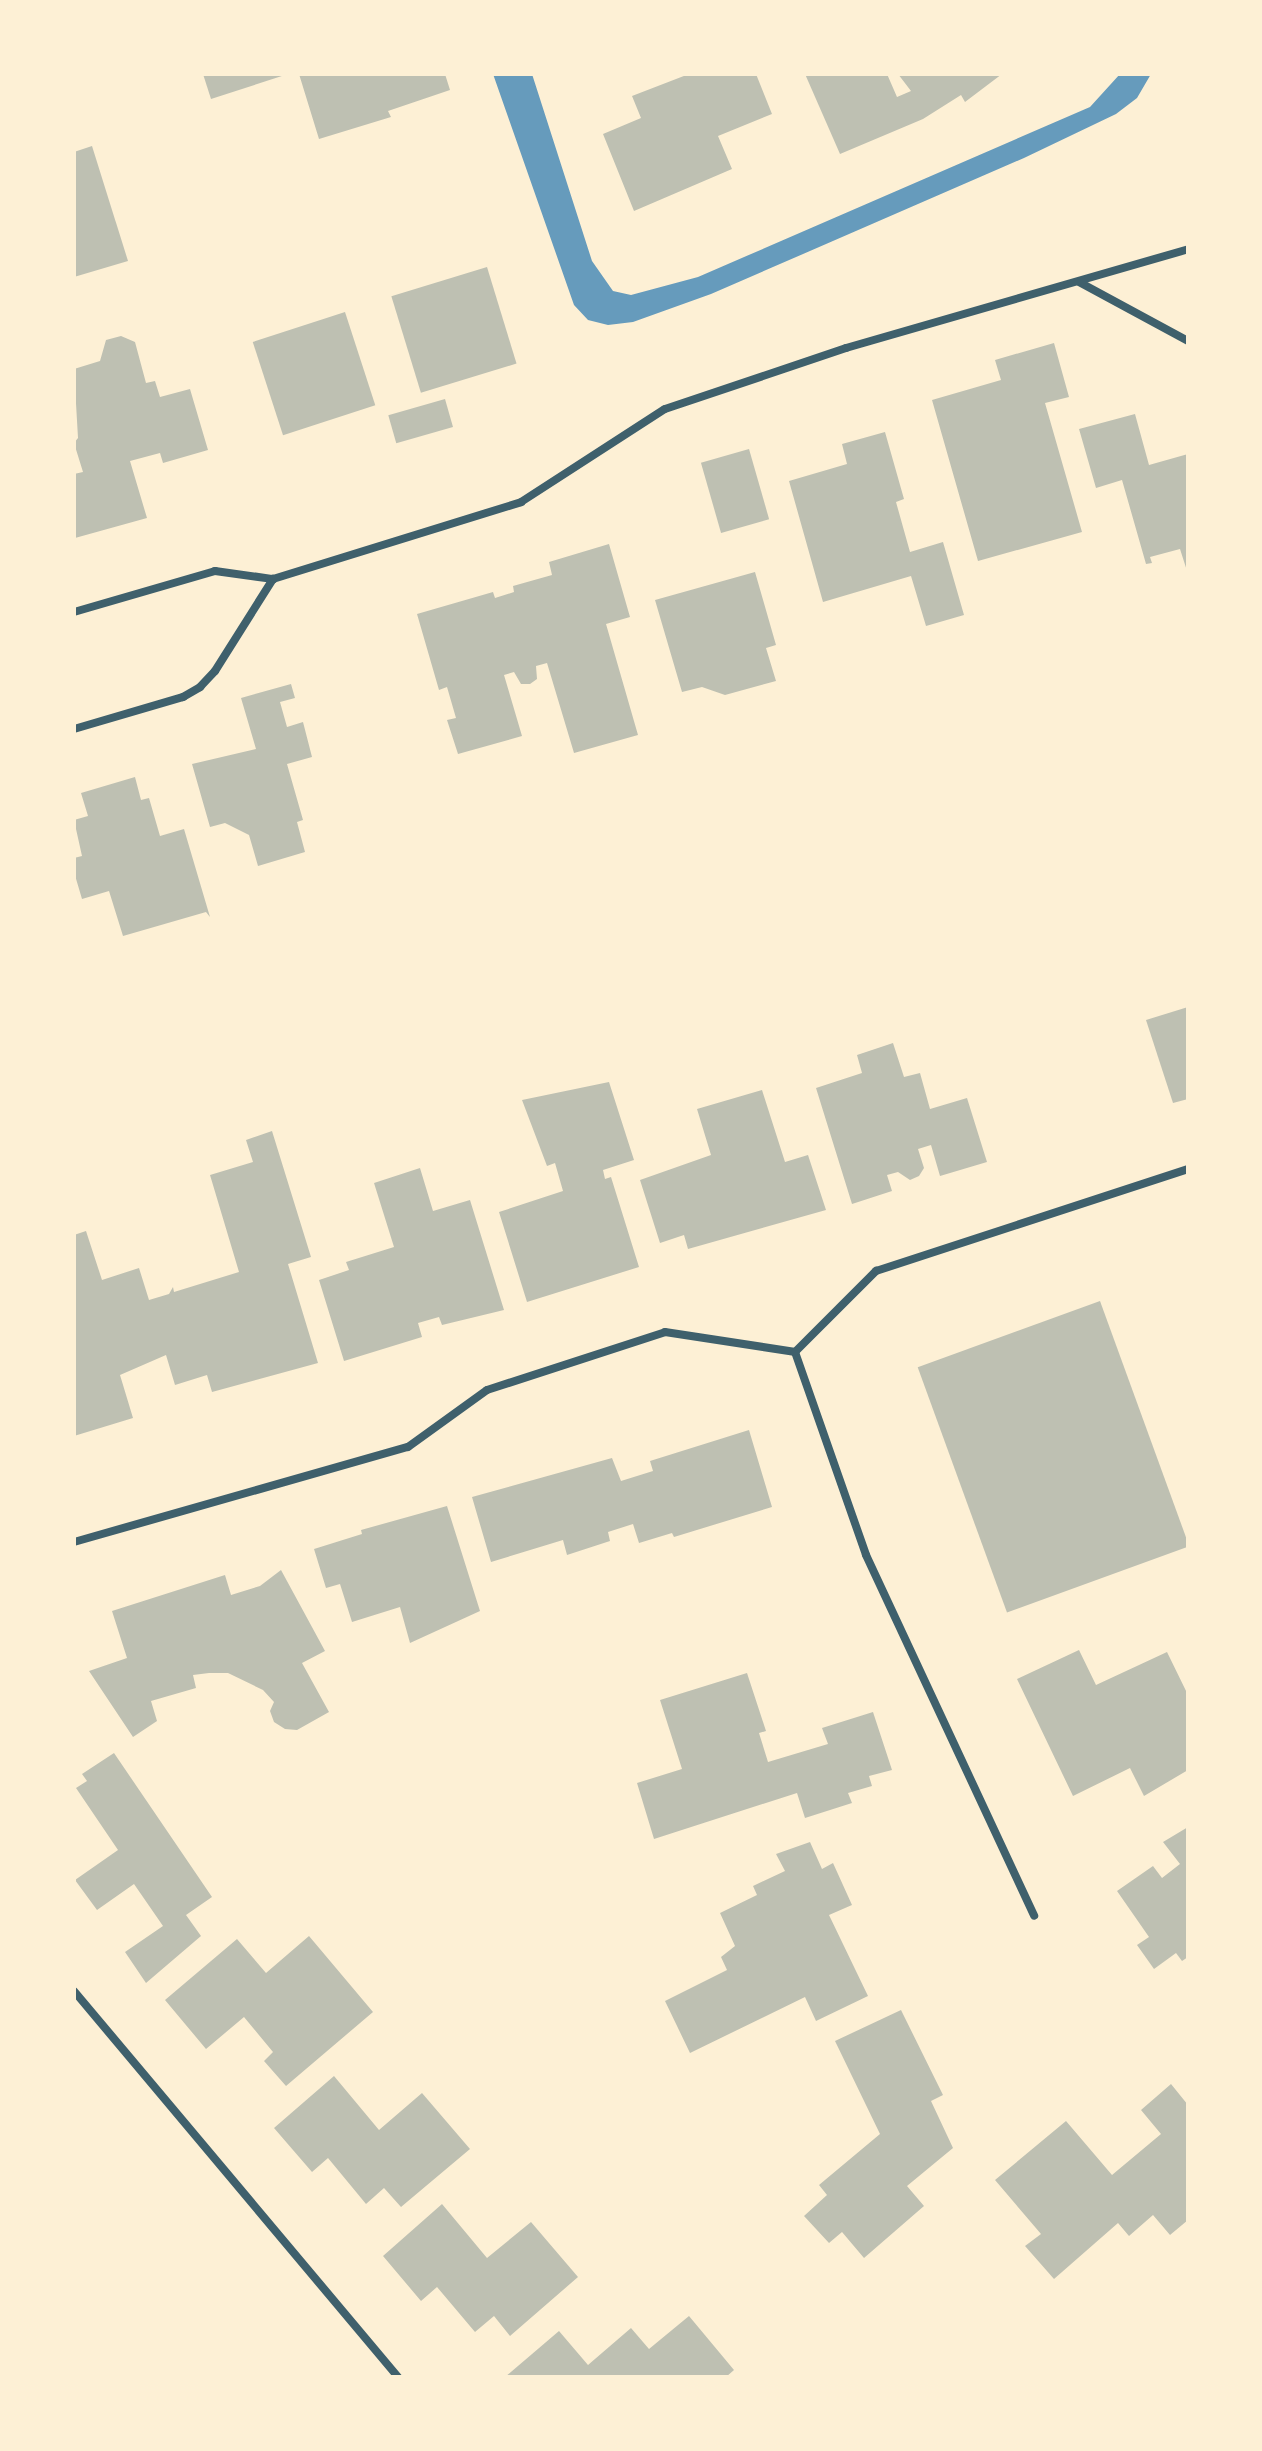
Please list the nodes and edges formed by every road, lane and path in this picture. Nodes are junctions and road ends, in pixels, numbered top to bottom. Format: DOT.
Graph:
graph roads {
  1 [pos="1188,249"];
  2 [pos="1079,282"];
  3 [pos="1188,341"];
  4 [pos="273,579"];
  5 [pos="74,612"];
  6 [pos="74,729"];
  7 [pos="1188,1169"];
  8 [pos="795,1352"];
  9 [pos="74,1542"];
  10 [pos="1034,1916"];
  11 [pos="74,1991"];
  12 [pos="398,2377"];
  1 -- 2 [label="street"];
  2 -- 3 [label="street"];
  2 -- 4 [label="street"];
  4 -- 5 [label="street"];
  4 -- 6 [label="street"];
  7 -- 8 [label="street"];
  8 -- 9 [label="street"];
  8 -- 10 [label="street"];
  11 -- 12 [label="street"];
}
